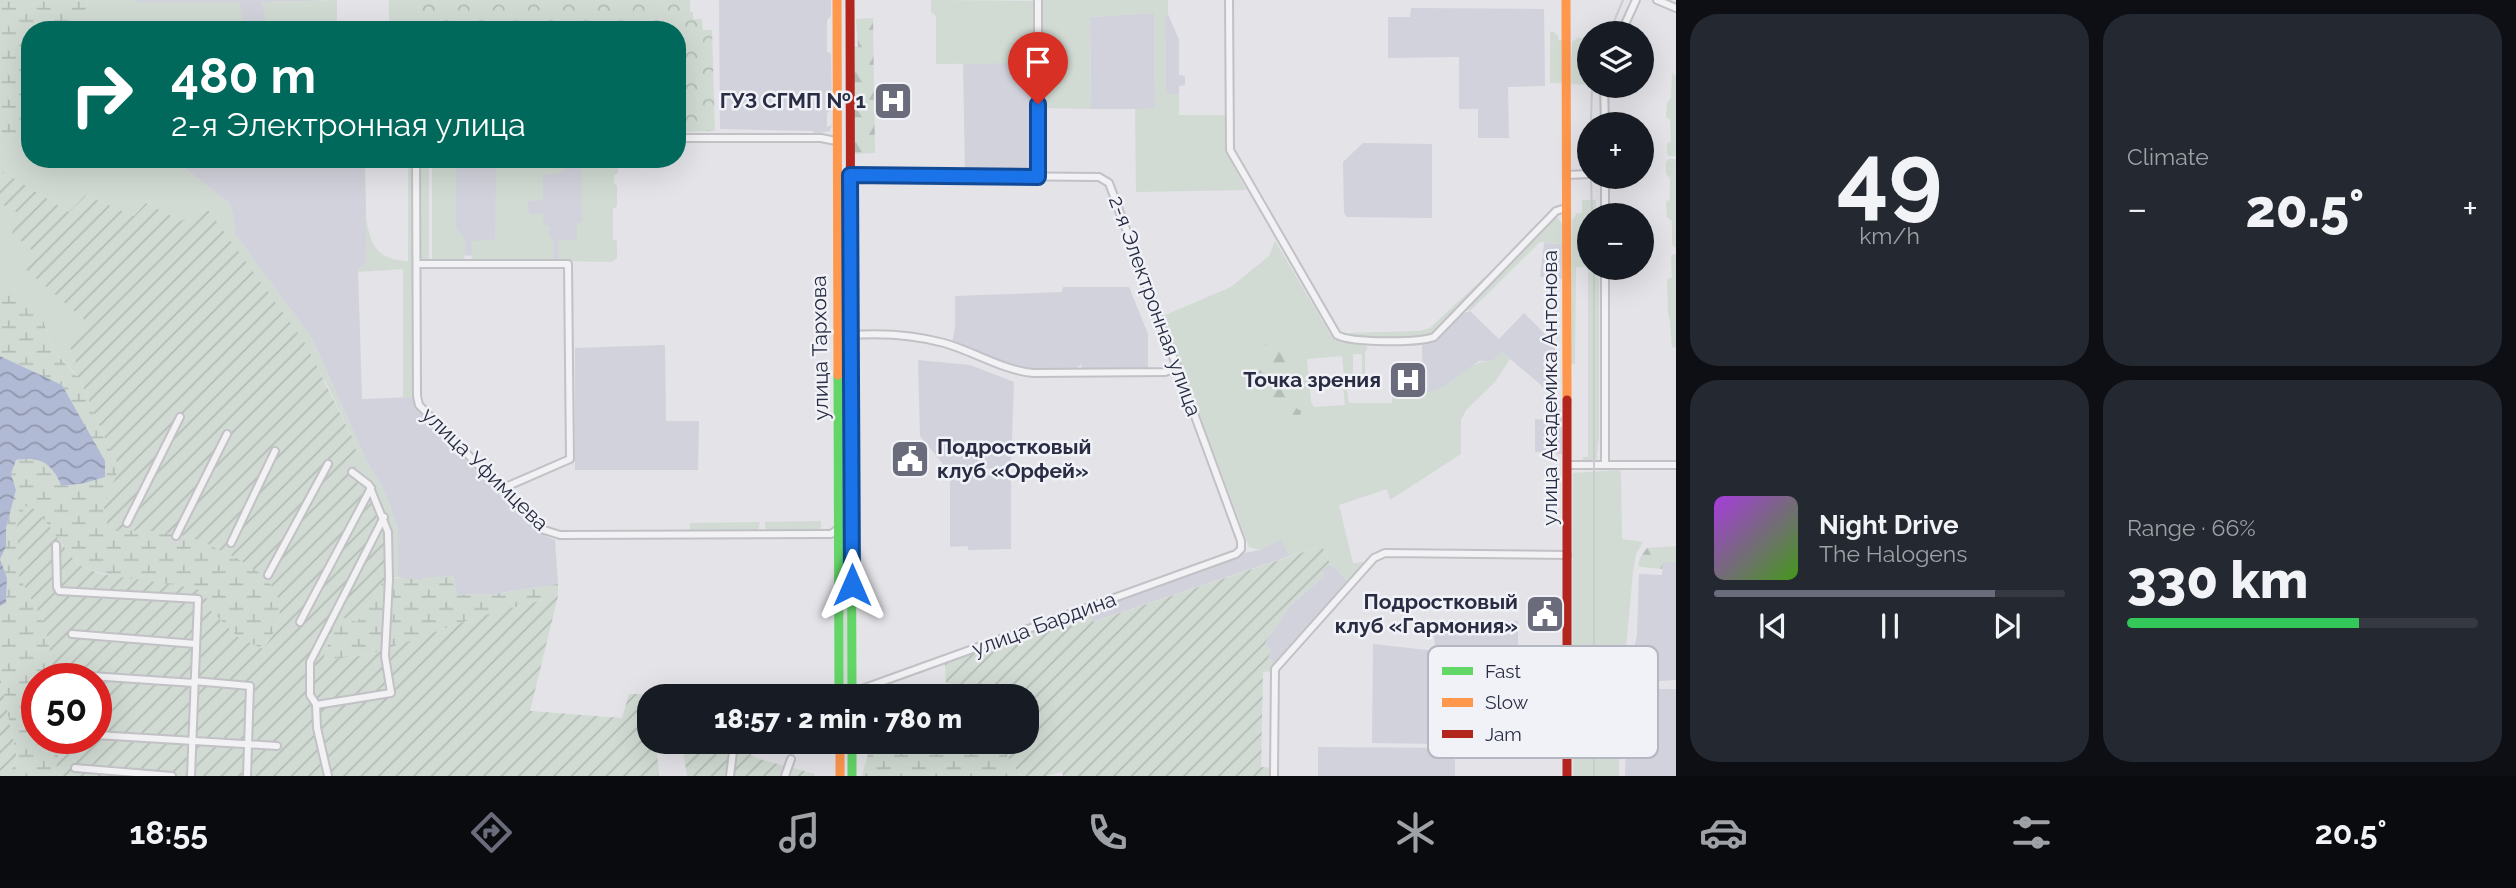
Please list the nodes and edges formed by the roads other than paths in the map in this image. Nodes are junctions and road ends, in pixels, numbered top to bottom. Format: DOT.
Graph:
graph roads {
  1 [pos="837,0"];
  2 [pos="850,0"];
  3 [pos="1038,0"];
  4 [pos="1229,0"];
  5 [pos="1566,0"];
  6 [pos="1636,0"];
  7 [pos="1657,0"];
  8 [pos="1676,8"];
  9 [pos="1626,21"];
  10 [pos="686,138"];
  11 [pos="836,141"];
  12 [pos="850,141"];
  13 [pos="416,168"];
  14 [pos="836,175"];
  15 [pos="850,175"];
  16 [pos="1567,175"];
  17 [pos="1577,175"];
  18 [pos="1038,177"];
  19 [pos="1566,208"];
  20 [pos="417,264"];
  21 [pos="1605,280"];
  22 [pos="851,335"];
  23 [pos="1178,367"];
  24 [pos="180,416"];
  25 [pos="227,434"];
  26 [pos="275,451"];
  27 [pos="328,464"];
  28 [pos="1568,465"];
  29 [pos="1605,465"];
  30 [pos="1676,465"];
  31 [pos="352,472"];
  32 [pos="370,488"];
  33 [pos="501,489"];
  34 [pos="383,517"];
  35 [pos="127,523"];
  36 [pos="838,529"];
  37 [pos="852,529"];
  38 [pos="176,536"];
  39 [pos="231,543"];
  40 [pos="55,545"];
  41 [pos="1236,554"];
  42 [pos="1567,555"];
  43 [pos="268,575"];
  44 [pos="300,622"];
  45 [pos="72,634"];
  46 [pos="196,644"];
  47 [pos="1567,646"];
  48 [pos="112,677"];
  49 [pos="194,682"];
  50 [pos="845,684"];
  51 [pos="846,684"];
  52 [pos="876,684"];
  53 [pos="316,705"];
  54 [pos="112,736"];
  55 [pos="192,740"];
  56 [pos="248,744"];
  57 [pos="277,746"];
  58 [pos="733,754"];
  59 [pos="840,754"];
  60 [pos="852,754"];
  61 [pos="1567,758"];
  62 [pos="791,759"];
  63 [pos="75,768"];
  64 [pos="172,776"];
  65 [pos="191,776"];
  66 [pos="247,776"];
  67 [pos="328,776"];
  68 [pos="730,776"];
  69 [pos="785,776"];
  70 [pos="840,776"];
  71 [pos="852,776"];
  72 [pos="1275,776"];
  73 [pos="1567,776"];
  1 -- 11 [label="main road, улица Тархова"];
  2 -- 12 [label="main road, улица Тархова"];
  3 -- 18 [label="street"];
  4 -- 19 [label="street"];
  5 -- 16 [label="main road, улица Академика Антонова"];
  6 -- 9 [label="street"];
  7 -- 8 [label="street"];
  10 -- 11 [label="street"];
  11 -- 12 [label="main road"];
  11 -- 14 [label="main road, улица Тархова"];
  12 -- 15 [label="main road, улица Тархова"];
  13 -- 20 [label="street, улица Уфимцева"];
  14 -- 15 [label="main road"];
  14 -- 36 [label="main road, улица Тархова"];
  15 -- 18 [label="street, 2-я Электронная улица"];
  15 -- 22 [label="main road, улица Тархова"];
  16 -- 17 [label="street"];
  16 -- 19 [label="main road, улица Академика Антонова"];
  18 -- 23 [label="street, 2-я Электронная улица"];
  19 -- 28 [label="main road, улица Академика Антонова"];
  20 -- 33 [label="street, улица Уфимцева"];
  20 -- 33 [label="street"];
  21 -- 29 [label="street"];
  22 -- 23 [label="street"];
  22 -- 37 [label="main road, улица Тархова"];
  23 -- 41 [label="street, 2-я Электронная улица"];
  24 -- 35 [label="street"];
  25 -- 38 [label="street"];
  26 -- 39 [label="street"];
  27 -- 43 [label="street"];
  28 -- 29 [label="street"];
  28 -- 42 [label="main road, улица Академика Антонова"];
  29 -- 30 [label="street"];
  31 -- 32 [label="street"];
  32 -- 34 [label="street"];
  32 -- 44 [label="street"];
  33 -- 36 [label="street, улица Уфимцева"];
  34 -- 53 [label="street"];
  34 -- 53 [label="street"];
  36 -- 37 [label="main road"];
  36 -- 50 [label="main road, улица Тархова"];
  37 -- 51 [label="main road, улица Тархова"];
  40 -- 46 [label="street"];
  41 -- 52 [label="street, улица Бардина"];
  42 -- 47 [label="main road, улица Академика Антонова"];
  42 -- 72 [label="street"];
  45 -- 46 [label="street"];
  46 -- 49 [label="street"];
  48 -- 49 [label="street"];
  49 -- 55 [label="street"];
  49 -- 56 [label="street"];
  53 -- 67 [label="street"];
  54 -- 55 [label="street"];
  55 -- 56 [label="street"];
  55 -- 65 [label="street"];
  56 -- 57 [label="street"];
  56 -- 66 [label="street"];
  58 -- 68 [label="street"];
  59 -- 70 [label="main road"];
  60 -- 71 [label="main road"];
  61 -- 73 [label="main road, улица Академика Антонова"];
  62 -- 69 [label="street"];
  63 -- 64 [label="street"];
}
